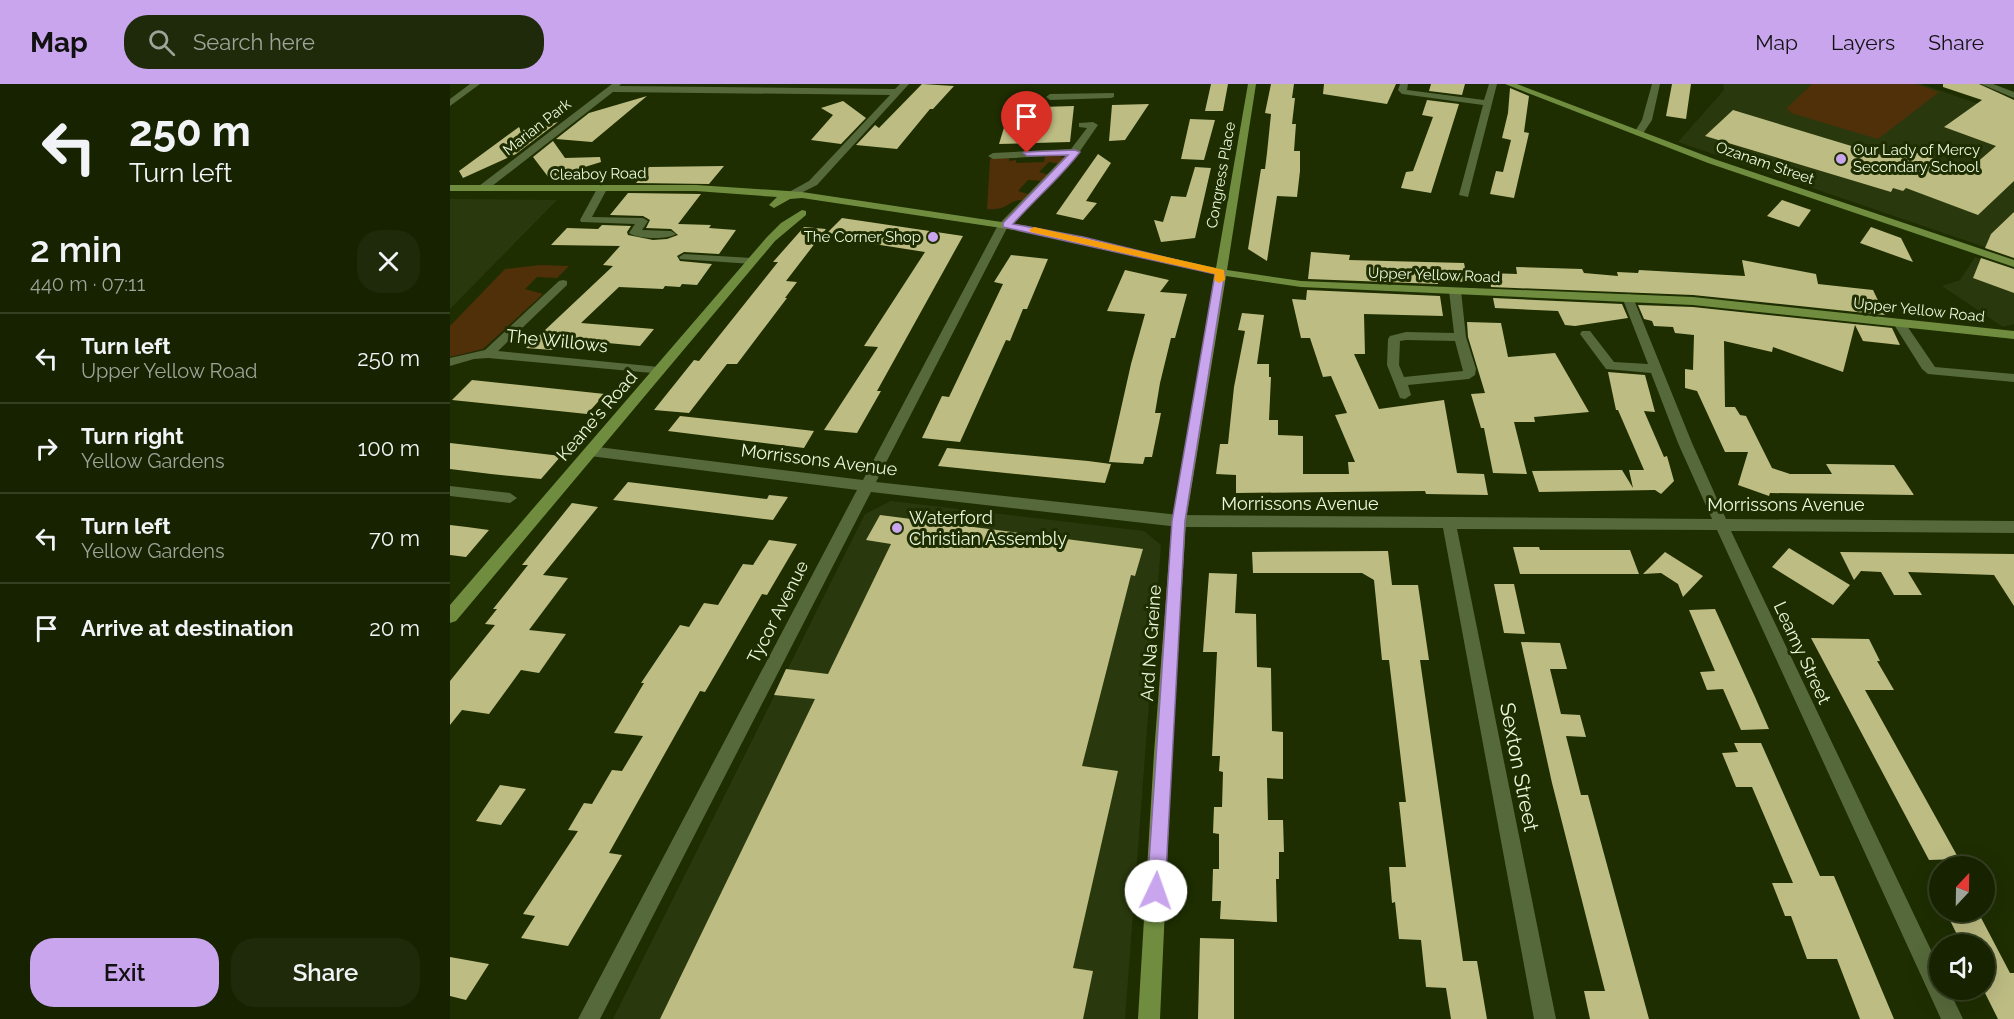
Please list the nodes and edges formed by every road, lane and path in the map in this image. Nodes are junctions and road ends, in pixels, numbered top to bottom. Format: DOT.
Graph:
graph roads {
  1 [pos="476,84"];
  2 [pos="905,84"];
  3 [pos="1053,84"];
  4 [pos="1252,84"];
  5 [pos="1404,84"];
  6 [pos="1493,84"];
  7 [pos="1509,84"];
  8 [pos="1656,84"];
  9 [pos="1985,84"];
  10 [pos="1115,85"];
  11 [pos="614,86"];
  12 [pos="897,92"];
  13 [pos="2014,95"];
  14 [pos="450,103"];
  15 [pos="1488,103"];
  16 [pos="1082,125"];
  17 [pos="1639,133"];
  18 [pos="1075,152"];
  19 [pos="993,156"];
  20 [pos="813,183"];
  21 [pos="450,188"];
  22 [pos="483,189"];
  23 [pos="602,189"];
  24 [pos="746,191"];
  25 [pos="792,195"];
  26 [pos="1464,195"];
  27 [pos="811,196"];
  28 [pos="858,204"];
  29 [pos="806,211"];
  30 [pos="775,213"];
  31 [pos="1005,225"];
  32 [pos="671,234"];
  33 [pos="771,239"];
  34 [pos="684,257"];
  35 [pos="752,261"];
  36 [pos="2014,264"];
  37 [pos="1220,272"];
  38 [pos="563,283"];
  39 [pos="1455,291"];
  40 [pos="1628,297"];
  41 [pos="1899,323"];
  42 [pos="1586,334"];
  43 [pos="2014,335"];
  44 [pos="1460,337"];
  45 [pos="488,354"];
  46 [pos="450,362"];
  47 [pos="1656,369"];
  48 [pos="659,371"];
  49 [pos="2014,378"];
  50 [pos="1399,382"];
  51 [pos="1405,395"];
  52 [pos="590,451"];
  53 [pos="866,486"];
  54 [pos="450,491"];
  55 [pos="510,498"];
  56 [pos="1179,521"];
  57 [pos="1449,524"];
  58 [pos="1721,524"];
  59 [pos="2014,527"];
  60 [pos="450,616"];
  61 [pos="589,1019"];
  62 [pos="1149,1019"];
  63 [pos="1545,1019"];
  64 [pos="1952,1019"];
  1 -- 14 [label="street"];
  2 -- 12 [label="street"];
  3 -- 10 [label="street"];
  4 -- 37 [label="street, Congress Place"];
  5 -- 15 [label="street"];
  6 -- 15 [label="street"];
  7 -- 17 [label="street, Ozanam Street"];
  8 -- 17 [label="street"];
  9 -- 13 [label="street"];
  11 -- 12 [label="street, Marian Park"];
  11 -- 22 [label="street, Marian Park"];
  12 -- 20 [label="street"];
  15 -- 26 [label="street"];
  16 -- 18 [label="street, Tycor Avenue"];
  17 -- 36 [label="street, Ozanam Street"];
  18 -- 19 [label="street"];
  18 -- 31 [label="street, Tycor Avenue"];
  20 -- 25 [label="street"];
  20 -- 27 [label="street"];
  21 -- 22 [label="street, Cleaboy Road"];
  22 -- 23 [label="street, Cleaboy Road"];
  23 -- 24 [label="street, Cleaboy Road"];
  23 -- 32 [label="street"];
  24 -- 25 [label="street, Cleaboy Road"];
  24 -- 30 [label="street, Cleaboy Road"];
  25 -- 27 [label="street, Cleaboy Road"];
  25 -- 30 [label="street"];
  27 -- 28 [label="street, Upper Yellow Road"];
  27 -- 29 [label="street"];
  28 -- 29 [label="street, Upper Yellow Road"];
  28 -- 31 [label="street, Upper Yellow Road"];
  29 -- 30 [label="street, Upper Yellow Road"];
  29 -- 33 [label="street, Keane's Road"];
  30 -- 33 [label="street, Keane's Road"];
  31 -- 37 [label="street, Upper Yellow Road"];
  31 -- 53 [label="street, Tycor Avenue"];
  33 -- 35 [label="street, Keane's Road"];
  34 -- 35 [label="street"];
  35 -- 48 [label="street, Keane's Road"];
  37 -- 39 [label="street, Upper Yellow Road"];
  37 -- 56 [label="street, Ard Na Greine"];
  38 -- 45 [label="street, The Willows"];
  39 -- 40 [label="street, Upper Yellow Road"];
  39 -- 44 [label="street"];
  40 -- 41 [label="street, Upper Yellow Road"];
  40 -- 47 [label="street, Leamy Street"];
  41 -- 43 [label="street, Upper Yellow Road"];
  41 -- 49 [label="street"];
  42 -- 47 [label="street"];
  44 -- 50 [label="street"];
  44 -- 50 [label="street"];
  45 -- 46 [label="street, The Willows"];
  45 -- 48 [label="street, The Willows"];
  47 -- 58 [label="street, Leamy Street"];
  48 -- 52 [label="street, Keane's Road"];
  50 -- 51 [label="street"];
  52 -- 53 [label="street, Morrissons Avenue"];
  52 -- 60 [label="street, Keane's Road"];
  53 -- 56 [label="street, Morrissons Avenue"];
  53 -- 61 [label="street, Tycor Avenue"];
  54 -- 55 [label="street"];
  56 -- 57 [label="street, Morrissons Avenue"];
  56 -- 62 [label="street, Ard Na Greine"];
  57 -- 58 [label="street, Morrissons Avenue"];
  57 -- 63 [label="street, Sexton Street"];
  58 -- 59 [label="street, Morrissons Avenue"];
  58 -- 64 [label="street, Leamy Street"];
}
